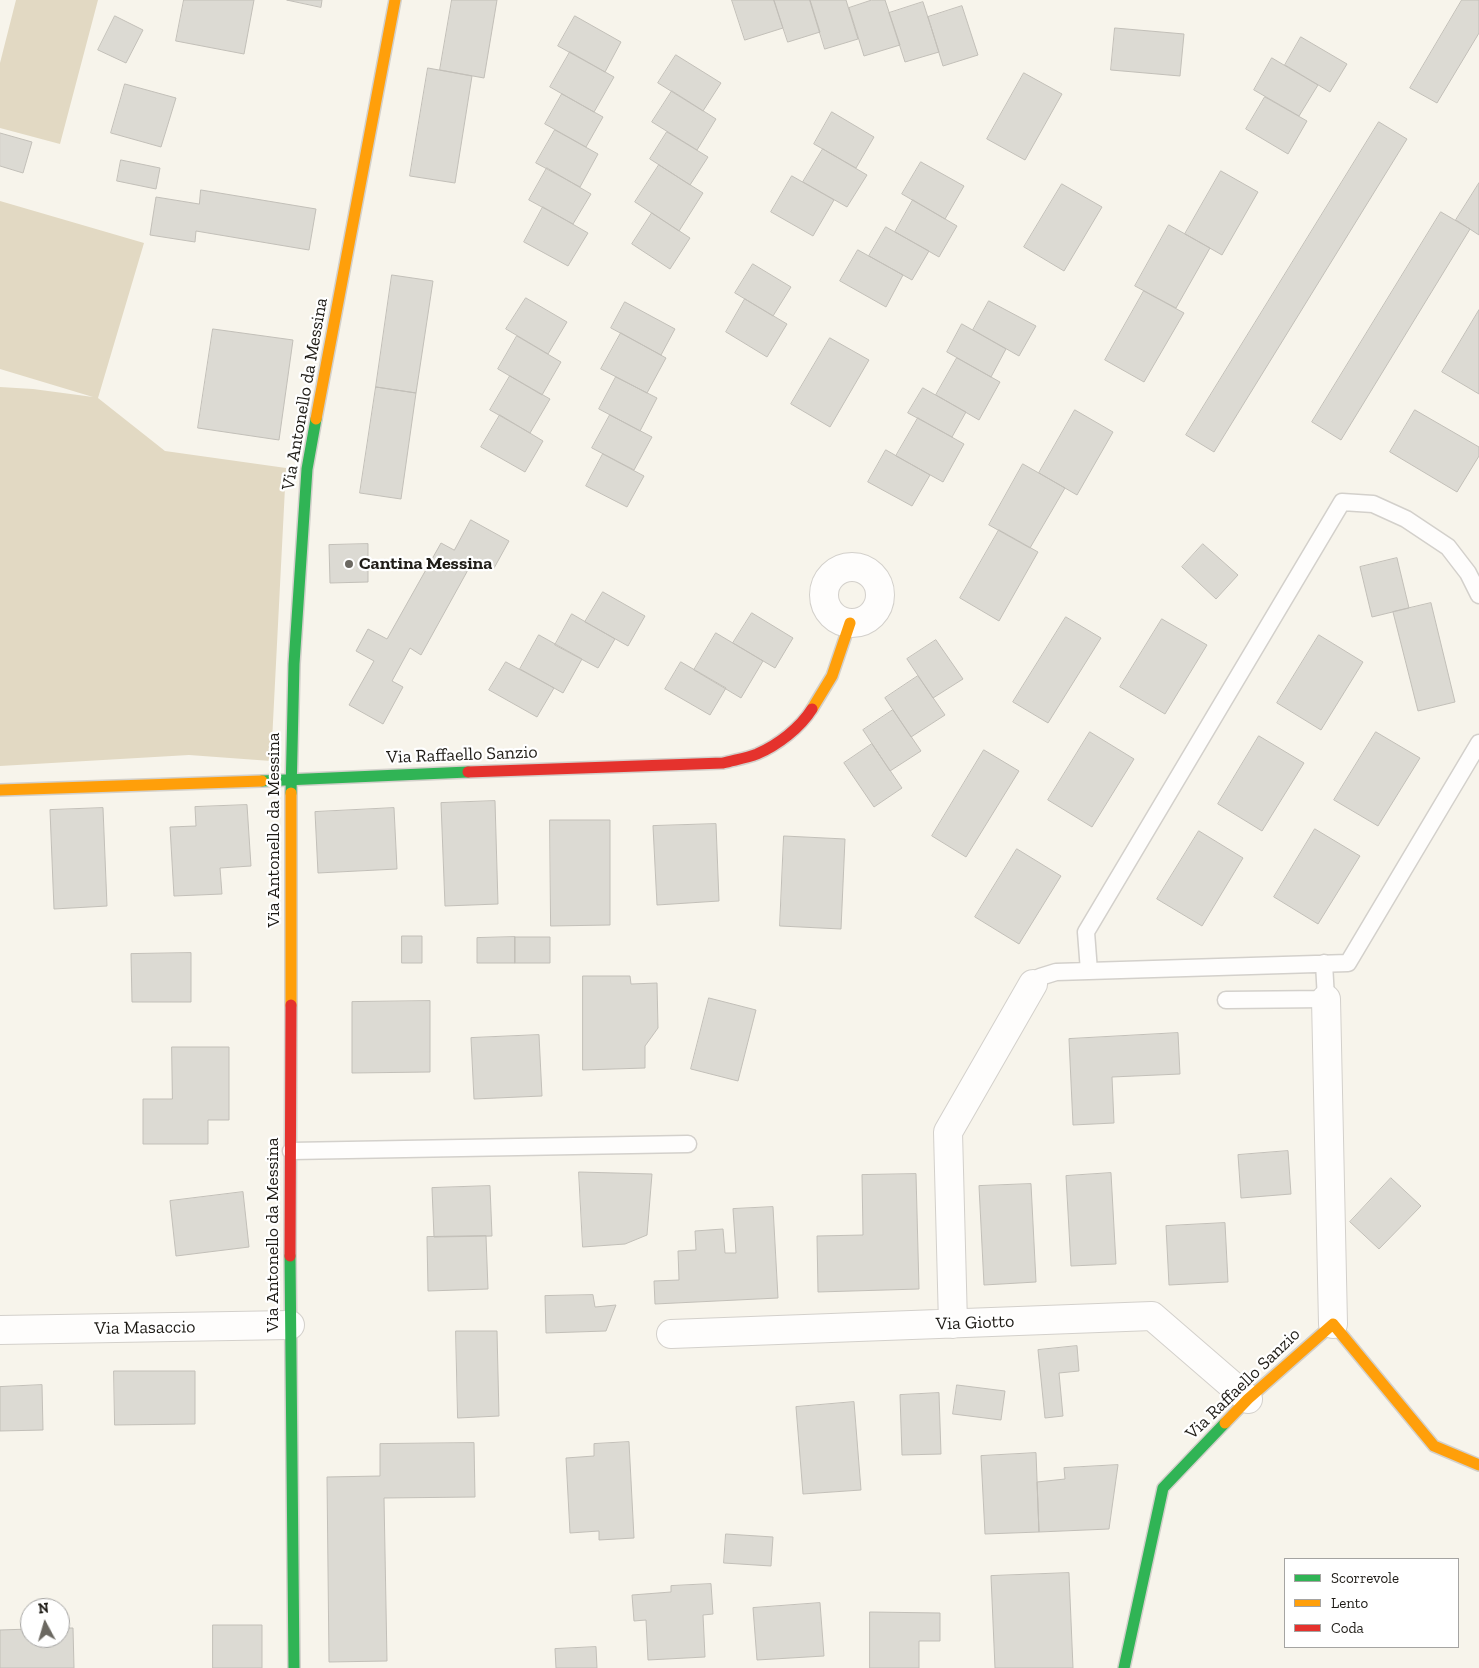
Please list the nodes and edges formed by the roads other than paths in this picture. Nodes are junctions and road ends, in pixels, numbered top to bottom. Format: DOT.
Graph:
graph roads {
  1 [pos="395,0"];
  2 [pos="1479,595"];
  3 [pos="850,623"];
  4 [pos="1479,743"];
  5 [pos="291,780"];
  6 [pos="0,790"];
  7 [pos="1324,963"];
  8 [pos="1089,971"];
  9 [pos="1033,984"];
  10 [pos="1326,999"];
  11 [pos="1226,1000"];
  12 [pos="688,1144"];
  13 [pos="291,1151"];
  14 [pos="953,1324"];
  15 [pos="1333,1324"];
  16 [pos="290,1325"];
  17 [pos="0,1330"];
  18 [pos="671,1334"];
  19 [pos="1248,1399"];
  20 [pos="1479,1465"];
  21 [pos="294,1668"];
  22 [pos="1124,1668"];
  1 -- 5 [label="street, Via Antonello da Messina"];
  2 -- 8 [label="lane"];
  3 -- 5 [label="street, Via Raffaello Sanzio"];
  4 -- 7 [label="lane"];
  5 -- 6 [label="street, Via Raffaello Sanzio"];
  5 -- 13 [label="street, Via Antonello da Messina"];
  7 -- 8 [label="lane"];
  7 -- 10 [label="lane"];
  8 -- 9 [label="lane"];
  9 -- 14 [label="street"];
  10 -- 11 [label="lane"];
  10 -- 15 [label="street"];
  12 -- 13 [label="lane"];
  13 -- 16 [label="street, Via Antonello da Messina"];
  14 -- 18 [label="street, Via Giotto"];
  14 -- 19 [label="street, Via Giotto"];
  15 -- 19 [label="street, Via Raffaello Sanzio"];
  15 -- 20 [label="street"];
  16 -- 17 [label="street, Via Masaccio"];
  16 -- 21 [label="street, Via Antonello da Messina"];
  19 -- 22 [label="street, Via Raffaello Sanzio"];
}
